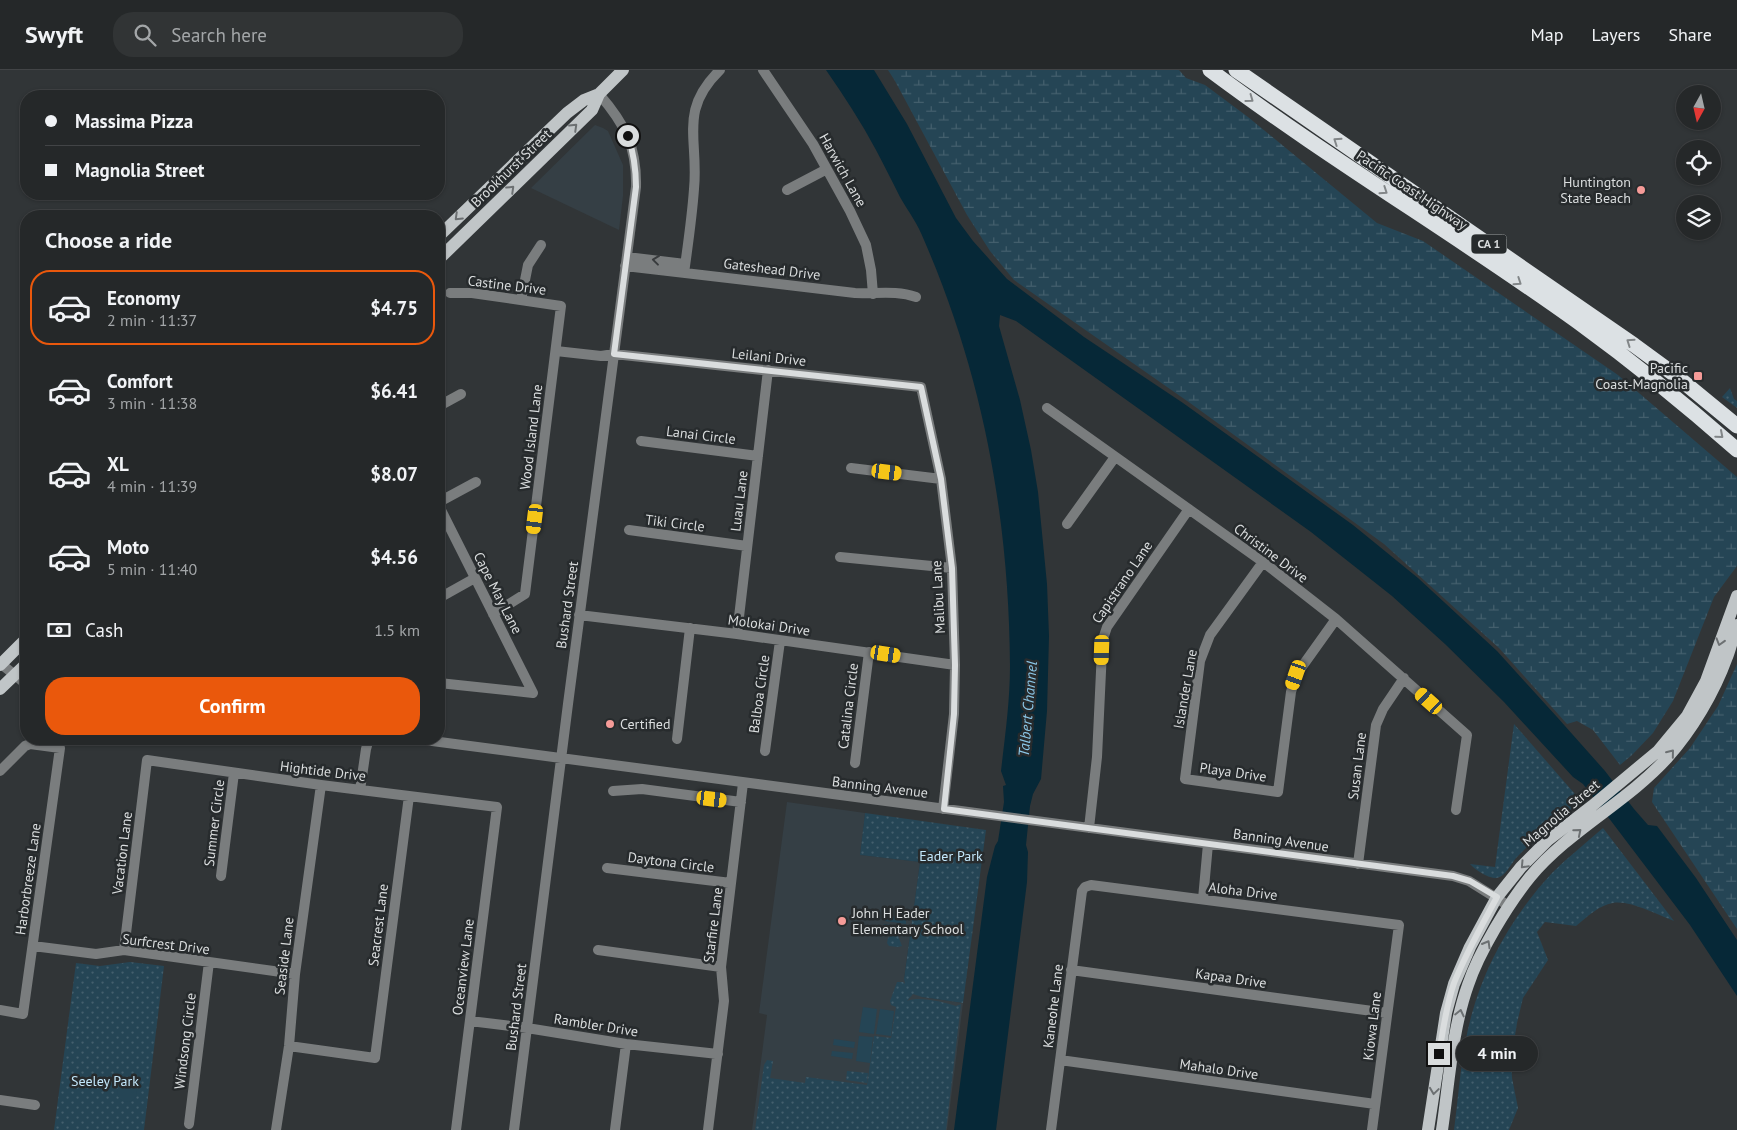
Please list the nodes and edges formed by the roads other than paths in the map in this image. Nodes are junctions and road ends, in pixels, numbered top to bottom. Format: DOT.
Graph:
graph roads {
  1 [pos="623,70"];
  2 [pos="720,70"];
  3 [pos="763,70"];
  4 [pos="1210,70"];
  5 [pos="1236,70"];
  6 [pos="599,94"];
  7 [pos="827,169"];
  8 [pos="787,190"];
  9 [pos="445,230"];
  10 [pos="541,245"];
  11 [pos="445,253"];
  12 [pos="626,261"];
  13 [pos="684,268"];
  14 [pos="450,293"];
  15 [pos="874,294"];
  16 [pos="916,296"];
  17 [pos="522,300"];
  18 [pos="561,306"];
  19 [pos="556,351"];
  20 [pos="614,354"];
  21 [pos="768,370"];
  22 [pos="921,387"];
  23 [pos="461,394"];
  24 [pos="445,403"];
  25 [pos="1047,408"];
  26 [pos="1737,426"];
  27 [pos="641,441"];
  28 [pos="1737,450"];
  29 [pos="758,456"];
  30 [pos="1115,457"];
  31 [pos="851,468"];
  32 [pos="941,479"];
  33 [pos="476,482"];
  34 [pos="445,500"];
  35 [pos="1189,509"];
  36 [pos="445,516"];
  37 [pos="1067,524"];
  38 [pos="629,530"];
  39 [pos="747,546"];
  40 [pos="840,557"];
  41 [pos="1263,562"];
  42 [pos="952,568"];
  43 [pos="475,578"];
  44 [pos="445,595"];
  45 [pos="1737,596"];
  46 [pos="493,614"];
  47 [pos="579,615"];
  48 [pos="1336,619"];
  49 [pos="1737,625"];
  50 [pos="690,628"];
  51 [pos="737,634"];
  52 [pos="780,640"];
  53 [pos="20,645"];
  54 [pos="869,652"];
  55 [pos="0,664"];
  56 [pos="955,665"];
  57 [pos="20,670"];
  58 [pos="14,676"];
  59 [pos="1404,678"];
  60 [pos="20,680"];
  61 [pos="445,684"];
  62 [pos="0,689"];
  63 [pos="677,739"];
  64 [pos="445,743"];
  65 [pos="28,745"];
  66 [pos="38,745"];
  67 [pos="367,745"];
  68 [pos="765,751"];
  69 [pos="561,758"];
  70 [pos="146,760"];
  71 [pos="855,763"];
  72 [pos="0,771"];
  73 [pos="234,773"];
  74 [pos="1185,778"];
  75 [pos="743,783"];
  76 [pos="321,785"];
  77 [pos="360,790"];
  78 [pos="613,791"];
  79 [pos="409,796"];
  80 [pos="741,802"];
  81 [pos="497,807"];
  82 [pos="944,809"];
  83 [pos="1456,810"];
  84 [pos="1590,815"];
  85 [pos="1089,828"];
  86 [pos="1208,844"];
  87 [pos="1358,864"];
  88 [pos="607,868"];
  89 [pos="221,876"];
  90 [pos="731,884"];
  91 [pos="1085,887"];
  92 [pos="1497,897"];
  93 [pos="1202,899"];
  94 [pos="1510,906"];
  95 [pos="1399,925"];
  96 [pos="33,946"];
  97 [pos="124,950"];
  98 [pos="598,950"];
  99 [pos="209,962"];
  100 [pos="721,966"];
  101 [pos="1071,970"];
  102 [pos="295,974"];
  103 [pos="0,1010"];
  104 [pos="1387,1013"];
  105 [pos="470,1021"];
  106 [pos="527,1028"];
  107 [pos="626,1044"];
  108 [pos="288,1046"];
  109 [pos="718,1054"];
  110 [pos="1060,1060"];
  111 [pos="0,1100"];
  112 [pos="1375,1104"];
  113 [pos="35,1105"];
  114 [pos="189,1124"];
  115 [pos="276,1130"];
  116 [pos="456,1130"];
  117 [pos="514,1130"];
  118 [pos="615,1130"];
  119 [pos="708,1130"];
  120 [pos="1051,1130"];
  121 [pos="1372,1130"];
  122 [pos="1428,1130"];
  123 [pos="1442,1130"];
  1 -- 6 [label="main road, Brookhurst Street"];
  2 -- 13 [label="street"];
  3 -- 7 [label="street, Harwich Lane"];
  4 -- 28 [label="highway, Pacific Coast Highway / CA 1, one-way"];
  26 -- 5 [label="highway, Pacific Coast Highway / CA 1, one-way"];
  6 -- 9 [label="main road, Brookhurst Street, one-way"];
  11 -- 6 [label="main road, Brookhurst Street, one-way"];
  6 -- 12 [label="street, Bushard Street"];
  7 -- 8 [label="street"];
  7 -- 15 [label="street, Harwich Lane"];
  10 -- 17 [label="street"];
  12 -- 13 [label="street, Gateshead Drive"];
  12 -- 20 [label="street, Bushard Street"];
  13 -- 15 [label="street, Gateshead Drive"];
  14 -- 17 [label="street, Castine Drive"];
  15 -- 16 [label="street, Gateshead Drive"];
  17 -- 18 [label="street, Castine Drive"];
  18 -- 19 [label="street, Wood Island Lane"];
  19 -- 20 [label="street, Leilani Drive"];
  19 -- 46 [label="street, Wood Island Lane"];
  20 -- 21 [label="street, Leilani Drive"];
  20 -- 47 [label="street, Bushard Street"];
  21 -- 22 [label="street, Leilani Drive"];
  21 -- 29 [label="street, Luau Lane"];
  22 -- 32 [label="street, Malibu Lane"];
  23 -- 24 [label="street"];
  25 -- 30 [label="street, Christine Drive"];
  27 -- 29 [label="street, Lanai Circle"];
  29 -- 39 [label="street, Luau Lane"];
  30 -- 35 [label="street, Christine Drive"];
  30 -- 37 [label="street"];
  31 -- 32 [label="street"];
  32 -- 42 [label="street, Malibu Lane"];
  33 -- 34 [label="street"];
  35 -- 41 [label="street, Christine Drive"];
  35 -- 85 [label="street, Capistrano Lane"];
  36 -- 43 [label="street, Cape May Lane"];
  38 -- 39 [label="street, Tiki Circle"];
  39 -- 51 [label="street, Luau Lane"];
  40 -- 42 [label="street"];
  41 -- 48 [label="street, Christine Drive"];
  41 -- 74 [label="street, Islander Lane"];
  42 -- 56 [label="street, Malibu Lane"];
  43 -- 44 [label="street"];
  43 -- 46 [label="street, Cape May Lane"];
  45 -- 84 [label="main road, Magnolia Street, one-way"];
  46 -- 61 [label="street, Cape May Lane"];
  47 -- 50 [label="street, Molokai Drive"];
  47 -- 69 [label="street, Bushard Street"];
  48 -- 59 [label="street, Christine Drive"];
  48 -- 74 [label="street, Playa Drive"];
  84 -- 49 [label="main road, Magnolia Street, one-way"];
  50 -- 51 [label="street, Molokai Drive"];
  50 -- 63 [label="street"];
  51 -- 52 [label="street, Molokai Drive"];
  52 -- 54 [label="street, Molokai Drive"];
  52 -- 68 [label="street, Balboa Circle"];
  53 -- 55 [label="main road"];
  54 -- 56 [label="street, Molokai Drive"];
  54 -- 71 [label="street, Catalina Circle"];
  55 -- 58 [label="street"];
  56 -- 82 [label="street, Malibu Lane"];
  57 -- 58 [label="main road"];
  58 -- 60 [label="street"];
  58 -- 62 [label="main road"];
  59 -- 83 [label="street, Christine Drive"];
  59 -- 87 [label="street, Susan Lane"];
  64 -- 69 [label="street, Banning Avenue"];
  65 -- 72 [label="street, Harborbreeze Lane"];
  66 -- 96 [label="street, Harborbreeze Lane"];
  67 -- 77 [label="street"];
  69 -- 75 [label="street, Banning Avenue"];
  69 -- 106 [label="street, Bushard Street"];
  70 -- 73 [label="street, Hightide Drive"];
  70 -- 97 [label="street, Vacation Lane"];
  73 -- 76 [label="street, Hightide Drive"];
  73 -- 89 [label="street, Summer Circle"];
  75 -- 80 [label="street, Starfire Lane"];
  75 -- 82 [label="street, Banning Avenue"];
  76 -- 77 [label="street, Hightide Drive"];
  76 -- 102 [label="street, Seaside Lane"];
  77 -- 79 [label="street, Hightide Drive"];
  78 -- 80 [label="street"];
  79 -- 81 [label="street, Hightide Drive"];
  79 -- 108 [label="street, Seacrest Lane"];
  80 -- 90 [label="street, Starfire Lane"];
  81 -- 105 [label="street, Oceanview Lane"];
  82 -- 85 [label="street, Banning Avenue"];
  84 -- 92 [label="main road, Magnolia Street, one-way"];
  94 -- 84 [label="main road, Magnolia Street, one-way"];
  85 -- 86 [label="street, Banning Avenue"];
  86 -- 87 [label="street, Banning Avenue"];
  86 -- 93 [label="street"];
  87 -- 92 [label="street, Banning Avenue"];
  88 -- 90 [label="street, Daytona Circle"];
  90 -- 100 [label="street, Starfire Lane"];
  91 -- 93 [label="street, Aloha Drive"];
  91 -- 101 [label="street, Kaneohe Lane"];
  92 -- 94 [label="street, Banning Avenue"];
  92 -- 122 [label="main road, Magnolia Street, one-way"];
  93 -- 95 [label="street, Aloha Drive"];
  123 -- 94 [label="main road, Magnolia Street, one-way"];
  95 -- 104 [label="street, Kiowa Lane"];
  96 -- 97 [label="street, Surfcrest Drive"];
  96 -- 103 [label="street, Harborbreeze Lane"];
  97 -- 99 [label="street, Surfcrest Drive"];
  98 -- 100 [label="street"];
  99 -- 102 [label="street, Surfcrest Drive"];
  99 -- 114 [label="street, Windsong Circle"];
  100 -- 109 [label="street, Starfire Lane"];
  101 -- 104 [label="street, Kapaa Drive"];
  101 -- 110 [label="street, Kaneohe Lane"];
  102 -- 108 [label="street, Seaside Lane"];
  104 -- 112 [label="street, Kiowa Lane"];
  105 -- 106 [label="street, Rambler Drive"];
  105 -- 116 [label="street, Oceanview Lane"];
  106 -- 107 [label="street, Rambler Drive"];
  106 -- 117 [label="street, Bushard Street"];
  107 -- 109 [label="street, Rambler Drive"];
  107 -- 118 [label="street"];
  108 -- 115 [label="street, Seaside Lane"];
  109 -- 119 [label="street, Starfire Lane"];
  110 -- 112 [label="street, Mahalo Drive"];
  110 -- 120 [label="street, Kaneohe Lane"];
  111 -- 113 [label="street"];
  112 -- 121 [label="street, Kiowa Lane"];
}
